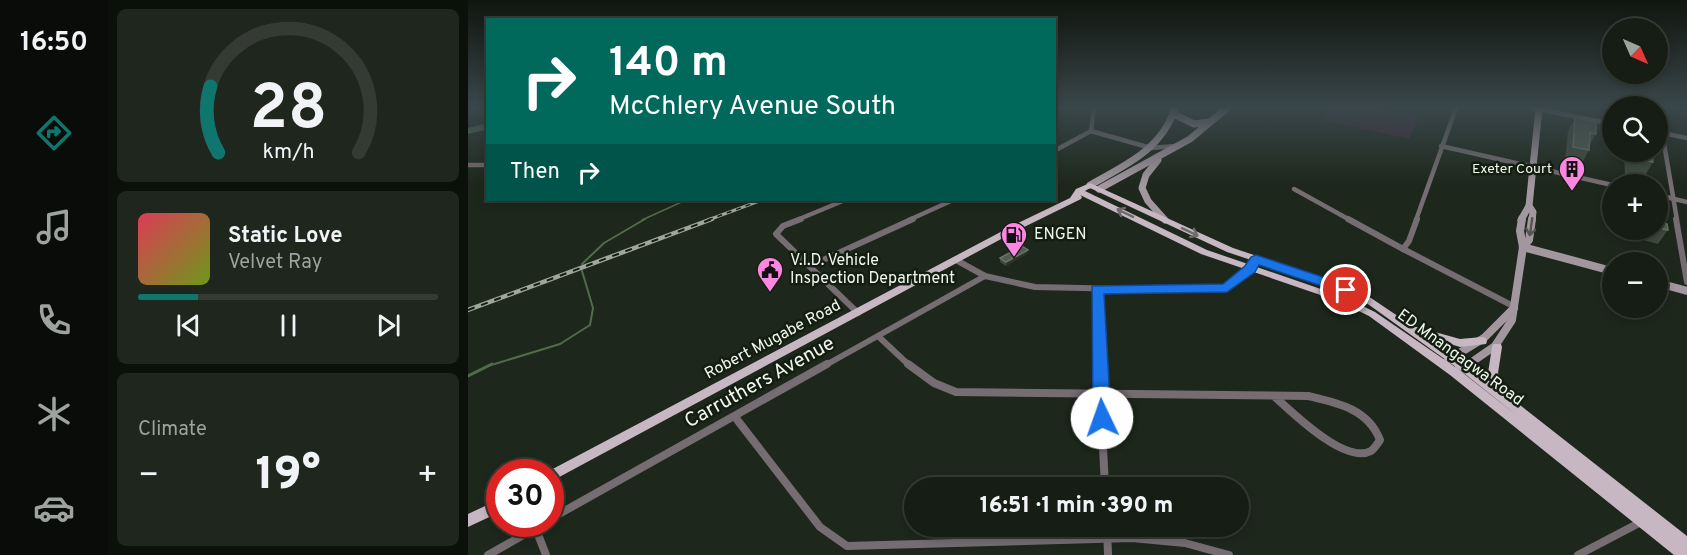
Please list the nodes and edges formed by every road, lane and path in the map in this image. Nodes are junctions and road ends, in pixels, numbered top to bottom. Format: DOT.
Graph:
graph roads {
  1 [pos="1086,134"];
  2 [pos="1101,134"];
  3 [pos="1163,134"];
  4 [pos="1195,134"];
  5 [pos="1446,134"];
  6 [pos="1534,134"];
  7 [pos="1668,134"];
  8 [pos="1687,138"];
  9 [pos="1179,145"];
  10 [pos="1441,146"];
  11 [pos="1151,148"];
  12 [pos="1056,151"];
  13 [pos="1160,157"];
  14 [pos="1666,162"];
  15 [pos="468,165"];
  16 [pos="486,165"];
  17 [pos="1531,166"];
  18 [pos="1602,182"];
  19 [pos="1095,187"];
  20 [pos="1294,189"];
  21 [pos="1080,195"];
  22 [pos="1668,197"];
  23 [pos="1673,198"];
  24 [pos="843,201"];
  25 [pos="951,201"];
  26 [pos="1687,202"];
  27 [pos="1165,220"];
  28 [pos="1523,247"];
  29 [pos="1403,249"];
  30 [pos="956,260"];
  31 [pos="1253,264"];
  32 [pos="810,266"];
  33 [pos="1602,268"];
  34 [pos="985,276"];
  35 [pos="1687,282"];
  36 [pos="1668,286"];
  37 [pos="1096,290"];
  38 [pos="1687,291"];
  39 [pos="1515,307"];
  40 [pos="858,313"];
  41 [pos="1409,327"];
  42 [pos="879,337"];
  43 [pos="1482,341"];
  44 [pos="1497,347"];
  45 [pos="1446,360"];
  46 [pos="1459,370"];
  47 [pos="1101,396"];
  48 [pos="1275,397"];
  49 [pos="1510,404"];
  50 [pos="735,417"];
  51 [pos="564,470"];
  52 [pos="1105,477"];
  53 [pos="564,511"];
  54 [pos="486,512"];
  55 [pos="1647,519"];
  56 [pos="468,521"];
  57 [pos="518,537"];
  58 [pos="541,537"];
  59 [pos="1108,538"];
  60 [pos="1687,544"];
  61 [pos="488,555"];
  62 [pos="546,555"];
  63 [pos="1108,555"];
  64 [pos="1229,555"];
  65 [pos="1578,555"];
  66 [pos="1685,555"];
  1 -- 12 [label="street"];
  2 -- 11 [label="street"];
  3 -- 11 [label="main road"];
  4 -- 9 [label="main road, Robert Mugabe Road"];
  5 -- 10 [label="street"];
  6 -- 17 [label="main road"];
  7 -- 8 [label="street"];
  9 -- 11 [label="street"];
  9 -- 13 [label="main road, Robert Mugabe Road"];
  10 -- 17 [label="street"];
  10 -- 29 [label="street"];
  11 -- 19 [label="main road"];
  13 -- 19 [label="main road, Robert Mugabe Road"];
  13 -- 27 [label="main road"];
  14 -- 23 [label="street"];
  15 -- 16 [label="street"];
  17 -- 18 [label="street"];
  17 -- 28 [label="main road"];
  19 -- 21 [label="main road, Robert Mugabe Road"];
  19 -- 27 [label="main road, ED Mnangagwa Road"];
  20 -- 29 [label="street"];
  21 -- 30 [label="main road, Robert Mugabe Road"];
  31 -- 21 [label="main road, ED Mnangagwa Road, one-way"];
  22 -- 23 [label="street"];
  23 -- 26 [label="street"];
  23 -- 35 [label="street"];
  24 -- 32 [label="street"];
  25 -- 32 [label="street"];
  27 -- 31 [label="main road, ED Mnangagwa Road, one-way"];
  28 -- 33 [label="main road"];
  28 -- 39 [label="main road"];
  29 -- 39 [label="street"];
  30 -- 34 [label="street"];
  30 -- 40 [label="main road, Robert Mugabe Road"];
  31 -- 37 [label="street"];
  31 -- 41 [label="main road, ED Mnangagwa Road"];
  31 -- 45 [label="main road, ED Mnangagwa Road"];
  32 -- 40 [label="street"];
  34 -- 37 [label="street"];
  34 -- 42 [label="street, Carruthers Avenue"];
  36 -- 38 [label="main road"];
  37 -- 47 [label="street"];
  39 -- 43 [label="main road"];
  39 -- 44 [label="main road"];
  40 -- 51 [label="main road, Robert Mugabe Road"];
  41 -- 43 [label="main road"];
  41 -- 45 [label="main road, ED Mnangagwa Road"];
  42 -- 47 [label="street"];
  42 -- 50 [label="street, Carruthers Avenue"];
  43 -- 45 [label="main road"];
  44 -- 46 [label="main road"];
  44 -- 49 [label="main road"];
  45 -- 46 [label="main road, ED Mnangagwa Road"];
  46 -- 49 [label="main road, ED Mnangagwa Road"];
  46 -- 55 [label="main road, ED Mnangagwa Road"];
  47 -- 48 [label="street"];
  47 -- 52 [label="street"];
  48 -- 48 [label="street"];
  49 -- 55 [label="main road, ED Mnangagwa Road"];
  50 -- 53 [label="street, Carruthers Avenue"];
  50 -- 59 [label="street"];
  54 -- 56 [label="main road"];
  55 -- 60 [label="main road, ED Mnangagwa Road"];
  55 -- 65 [label="street"];
  55 -- 66 [label="main road, ED Mnangagwa Road"];
  57 -- 61 [label="street"];
  58 -- 62 [label="street"];
  59 -- 63 [label="street"];
  59 -- 64 [label="street"];
}
